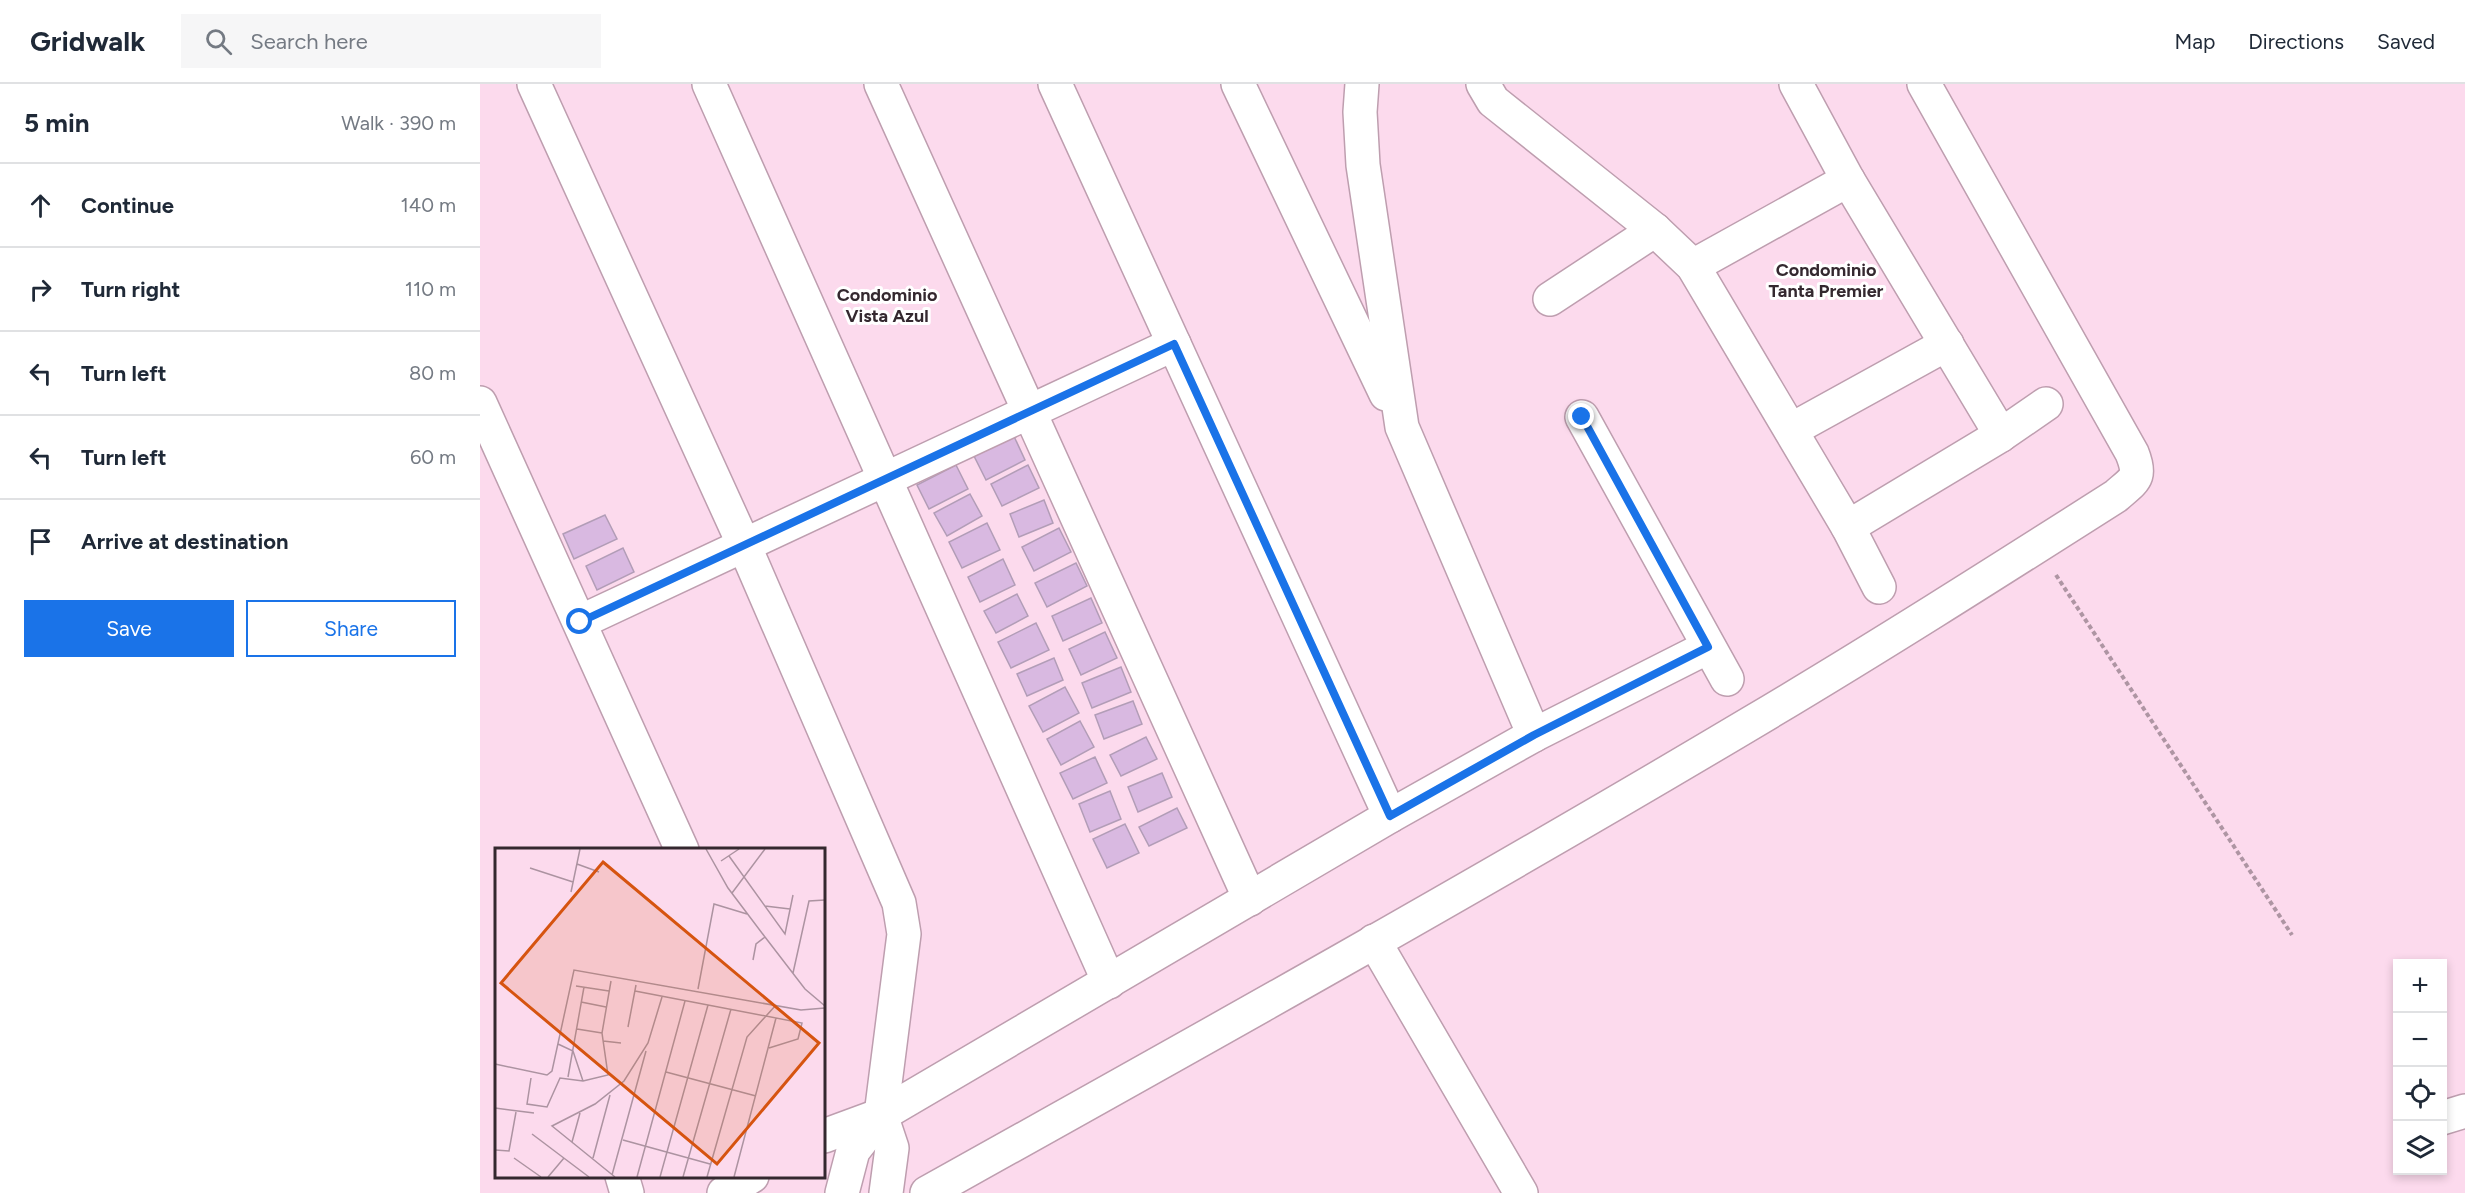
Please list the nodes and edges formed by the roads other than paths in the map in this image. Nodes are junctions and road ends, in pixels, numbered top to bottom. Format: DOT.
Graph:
graph roads {
  1 [pos="534,84"];
  2 [pos="709,84"];
  3 [pos="881,84"];
  4 [pos="1055,84"];
  5 [pos="1238,84"];
  6 [pos="1362,84"];
  7 [pos="1483,84"];
  8 [pos="1796,84"];
  9 [pos="1924,84"];
  10 [pos="1848,180"];
  11 [pos="1655,230"];
  12 [pos="1693,266"];
  13 [pos="1550,299"];
  14 [pos="1174,344"];
  15 [pos="1947,344"];
  16 [pos="480,403"];
  17 [pos="2046,404"];
  18 [pos="1029,411"];
  19 [pos="1582,417"];
  20 [pos="1401,427"];
  21 [pos="1791,430"];
  22 [pos="2001,435"];
  23 [pos="885,479"];
  24 [pos="1848,527"];
  25 [pos="744,545"];
  26 [pos="1879,587"];
  27 [pos="580,622"];
  28 [pos="1708,647"];
  29 [pos="1727,680"];
  30 [pos="1534,735"];
  31 [pos="1390,816"];
  32 [pos="682,848"];
  33 [pos="1250,899"];
  34 [pos="1374,941"];
  35 [pos="1109,982"];
  36 [pos="2465,1111"];
  37 [pos="881,1115"];
  38 [pos="2447,1116"];
  39 [pos="825,1136"];
  40 [pos="623,1178"];
  41 [pos="749,1178"];
  42 [pos="627,1193"];
  43 [pos="723,1193"];
  44 [pos="842,1193"];
  45 [pos="886,1193"];
  46 [pos="927,1193"];
  47 [pos="1521,1193"];
  1 -- 25 [label="street"];
  2 -- 23 [label="street"];
  3 -- 18 [label="street"];
  4 -- 14 [label="street"];
  5 -- 20 [label="street"];
  6 -- 20 [label="street"];
  7 -- 11 [label="street"];
  8 -- 10 [label="street"];
  9 -- 34 [label="street"];
  10 -- 12 [label="street"];
  10 -- 15 [label="street"];
  11 -- 12 [label="street"];
  11 -- 13 [label="street"];
  12 -- 21 [label="street"];
  14 -- 18 [label="street"];
  14 -- 31 [label="street"];
  15 -- 21 [label="street"];
  15 -- 22 [label="street"];
  16 -- 27 [label="street"];
  17 -- 22 [label="street"];
  18 -- 23 [label="street"];
  18 -- 33 [label="street"];
  19 -- 28 [label="street"];
  20 -- 30 [label="street"];
  21 -- 24 [label="street"];
  22 -- 24 [label="street"];
  23 -- 25 [label="street"];
  23 -- 35 [label="street"];
  24 -- 26 [label="street"];
  25 -- 27 [label="street"];
  25 -- 37 [label="street"];
  27 -- 32 [label="street"];
  28 -- 29 [label="street"];
  28 -- 30 [label="street"];
  30 -- 31 [label="street"];
  31 -- 33 [label="street"];
  33 -- 35 [label="street"];
  34 -- 46 [label="street"];
  34 -- 47 [label="street"];
  35 -- 37 [label="street"];
  36 -- 38 [label="street"];
  37 -- 39 [label="street"];
  37 -- 44 [label="street"];
  37 -- 45 [label="street"];
  40 -- 42 [label="street"];
  41 -- 43 [label="street"];
}
